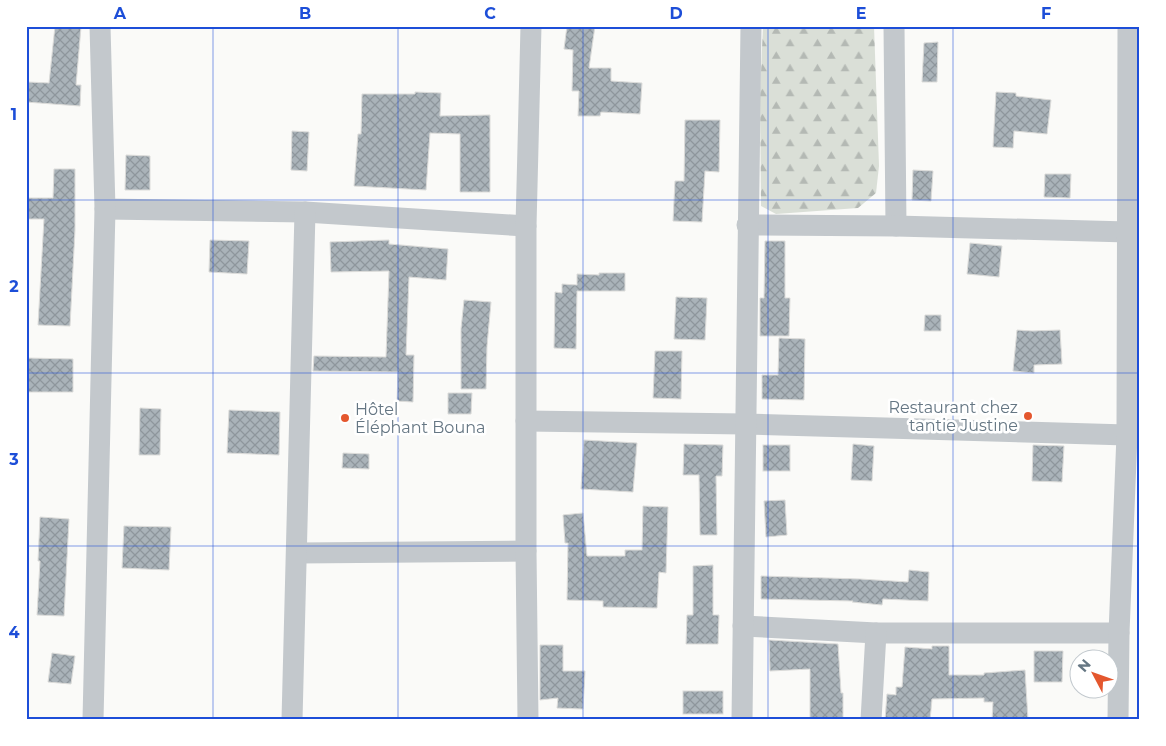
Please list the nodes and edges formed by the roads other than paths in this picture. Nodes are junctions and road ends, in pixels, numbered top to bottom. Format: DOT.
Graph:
graph roads {
  1 [pos="100,26"];
  2 [pos="531,26"];
  3 [pos="751,26"];
  4 [pos="894,26"];
  5 [pos="1128,26"];
  6 [pos="105,209"];
  7 [pos="305,212"];
  8 [pos="747,225"];
  9 [pos="526,226"];
  10 [pos="896,226"];
  11 [pos="1128,232"];
  12 [pos="526,421"];
  13 [pos="746,424"];
  14 [pos="1127,435"];
  15 [pos="526,550"];
  16 [pos="298,553"];
  17 [pos="743,626"];
  18 [pos="876,633"];
  19 [pos="1119,633"];
  20 [pos="93,720"];
  21 [pos="292,720"];
  22 [pos="528,720"];
  23 [pos="742,720"];
  24 [pos="871,720"];
  25 [pos="1118,720"];
  1 -- 6 [label="street"];
  2 -- 9 [label="street"];
  3 -- 8 [label="street"];
  4 -- 10 [label="street"];
  5 -- 11 [label="street"];
  6 -- 7 [label="street"];
  6 -- 20 [label="street"];
  7 -- 9 [label="street"];
  7 -- 16 [label="street"];
  8 -- 10 [label="street"];
  8 -- 13 [label="street"];
  9 -- 12 [label="street"];
  10 -- 11 [label="street"];
  11 -- 14 [label="street"];
  12 -- 13 [label="street"];
  12 -- 15 [label="street"];
  13 -- 14 [label="street"];
  13 -- 17 [label="street"];
  14 -- 19 [label="street"];
  15 -- 16 [label="street"];
  15 -- 22 [label="street"];
  16 -- 21 [label="street"];
  17 -- 18 [label="street"];
  17 -- 23 [label="street"];
  18 -- 19 [label="street"];
  18 -- 24 [label="street"];
  19 -- 25 [label="street"];
}
